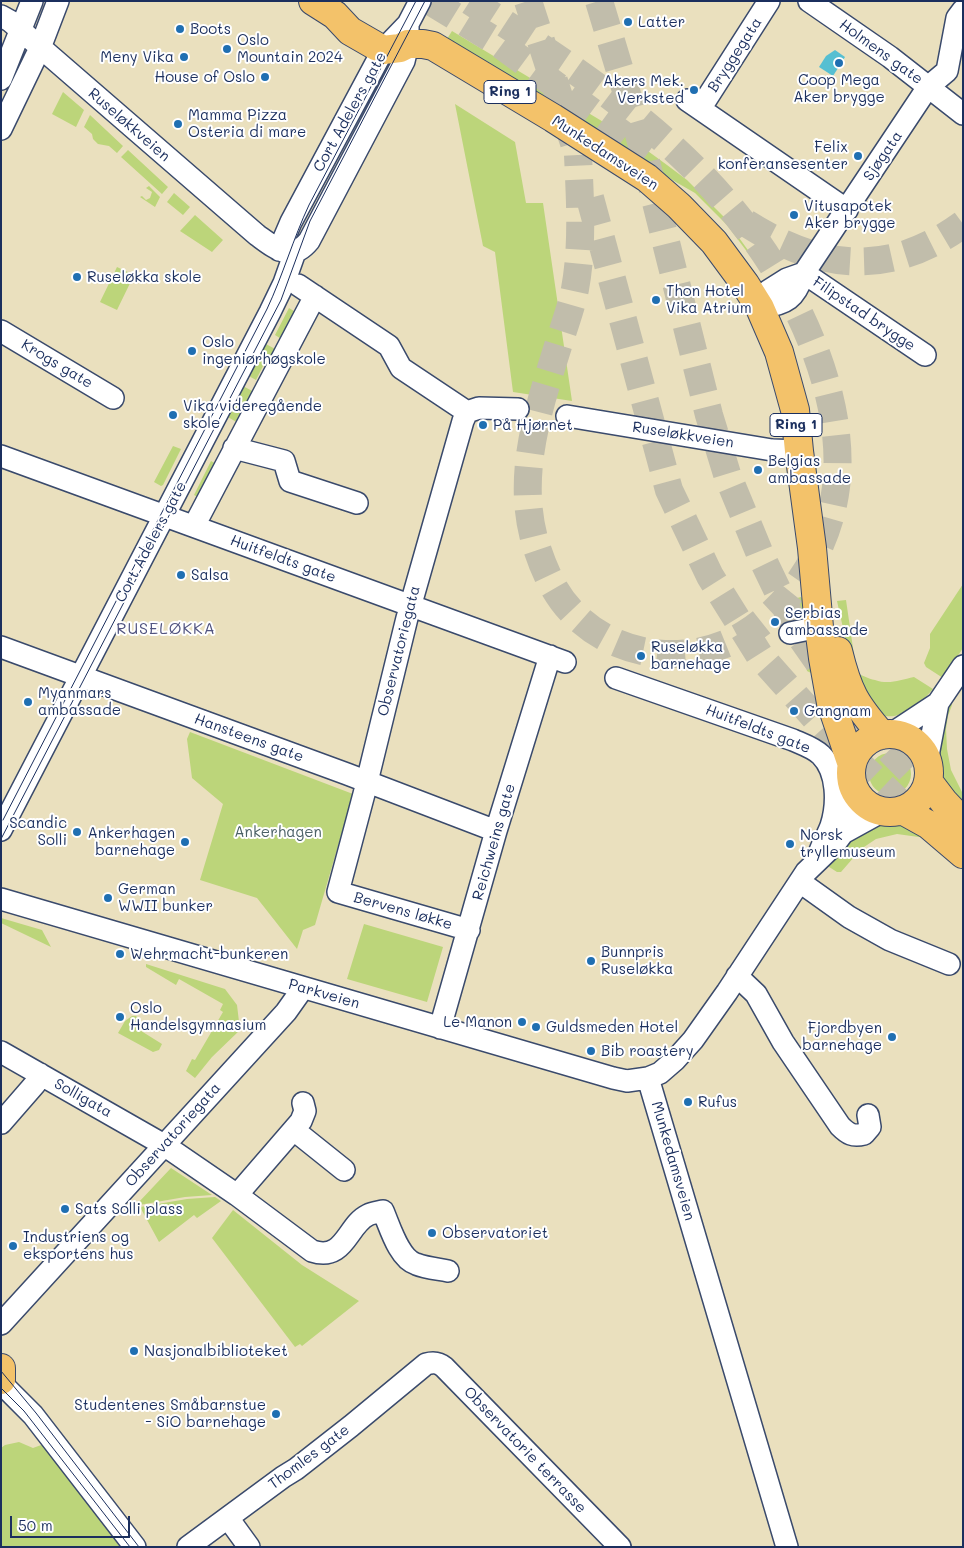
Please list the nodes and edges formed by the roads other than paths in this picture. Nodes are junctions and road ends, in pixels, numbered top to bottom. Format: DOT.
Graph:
graph roads {
  1 [pos="32,1"];
  2 [pos="58,1"];
  3 [pos="420,1"];
  4 [pos="769,1"];
  5 [pos="809,1"];
  6 [pos="324,8"];
  7 [pos="963,10"];
  8 [pos="1,16"];
  9 [pos="22,32"];
  10 [pos="399,39"];
  11 [pos="40,48"];
  12 [pos="963,70"];
  13 [pos="1,79"];
  14 [pos="928,87"];
  15 [pos="963,114"];
  16 [pos="1,129"];
  17 [pos="840,226"];
  18 [pos="287,251"];
  19 [pos="804,273"];
  20 [pos="760,308"];
  21 [pos="1,331"];
  22 [pos="925,356"];
  23 [pos="113,398"];
  24 [pos="518,409"];
  25 [pos="467,412"];
  26 [pos="567,416"];
  27 [pos="234,448"];
  28 [pos="799,451"];
  29 [pos="1,456"];
  30 [pos="357,503"];
  31 [pos="164,516"];
  32 [pos="194,526"];
  33 [pos="812,548"];
  34 [pos="410,604"];
  35 [pos="818,627"];
  36 [pos="790,633"];
  37 [pos="1,647"];
  38 [pos="558,659"];
  39 [pos="963,666"];
  40 [pos="81,677"];
  41 [pos="616,678"];
  42 [pos="938,703"];
  43 [pos="887,734"];
  44 [pos="927,771"];
  45 [pos="852,776"];
  46 [pos="367,781"];
  47 [pos="892,810"];
  48 [pos="963,822"];
  49 [pos="1,830"];
  50 [pos="496,831"];
  51 [pos="844,833"];
  52 [pos="963,854"];
  53 [pos="816,861"];
  54 [pos="800,882"];
  55 [pos="338,892"];
  56 [pos="1,899"];
  57 [pos="469,930"];
  58 [pos="949,964"];
  59 [pos="732,984"];
  60 [pos="303,988"];
  61 [pos="440,1028"];
  62 [pos="1,1052"];
  63 [pos="40,1074"];
  64 [pos="648,1078"];
  65 [pos="303,1103"];
  66 [pos="868,1115"];
  67 [pos="1,1123"];
  68 [pos="294,1130"];
  69 [pos="164,1144"];
  70 [pos="344,1170"];
  71 [pos="237,1195"];
  72 [pos="448,1270"];
  73 [pos="1,1324"];
  74 [pos="426,1364"];
  75 [pos="1,1368"];
  76 [pos="1,1382"];
  77 [pos="228,1518"];
  78 [pos="134,1547"];
  79 [pos="188,1547"];
  80 [pos="250,1547"];
  81 [pos="620,1547"];
  82 [pos="787,1547"];
  1 -- 9 [label="street"];
  2 -- 11 [label="street"];
  3 -- 10 [label="street, Cort Adelers gate"];
  4 -- 17 [label="street, Bryggegata"];
  5 -- 14 [label="street, Holmens gate"];
  6 -- 10 [label="main road, Munkedamsveien / Ring 1"];
  7 -- 14 [label="street"];
  8 -- 9 [label="street, Ruseløkkveien"];
  9 -- 11 [label="street, Ruseløkkveien"];
  9 -- 13 [label="street"];
  10 -- 18 [label="street, Cort Adelers gate"];
  10 -- 20 [label="main road, Munkedamsveien / Ring 1"];
  11 -- 16 [label="street"];
  11 -- 18 [label="street, Ruseløkkveien"];
  12 -- 14 [label="street"];
  14 -- 15 [label="street, Holmens gate"];
  14 -- 17 [label="street, Sjøgata"];
  17 -- 19 [label="street, Sjøgata"];
  18 -- 31 [label="street, Cort Adelers gate"];
  19 -- 20 [label="street"];
  19 -- 22 [label="street, Filipstad brygge"];
  20 -- 28 [label="main road, Munkedamsveien / Ring 1"];
  21 -- 23 [label="street, Krogs gate"];
  24 -- 25 [label="street"];
  25 -- 27 [label="street"];
  25 -- 34 [label="street, Observatoriegata"];
  26 -- 28 [label="street, Ruseløkkveien"];
  27 -- 30 [label="street"];
  27 -- 32 [label="street"];
  28 -- 33 [label="main road, Munkedamsveien / Ring 1"];
  29 -- 31 [label="street, Huitfeldts gate"];
  31 -- 32 [label="street, Huitfeldts gate"];
  31 -- 40 [label="street, Cort Adelers gate"];
  32 -- 34 [label="street, Huitfeldts gate"];
  33 -- 35 [label="main road, Munkedamsveien / Ring 1"];
  33 -- 43 [label="main road, Munkedamsveien / Ring 1"];
  34 -- 38 [label="street, Huitfeldts gate"];
  34 -- 46 [label="street, Observatoriegata"];
  35 -- 36 [label="street"];
  35 -- 45 [label="main road, Munkedamsveien / Ring 1"];
  37 -- 40 [label="street, Hansteens gate"];
  38 -- 50 [label="street, Reichweins gate"];
  39 -- 42 [label="street"];
  40 -- 46 [label="street, Hansteens gate"];
  40 -- 49 [label="street, Cort Adelers gate"];
  41 -- 53 [label="street, Huitfeldts gate"];
  42 -- 43 [label="street"];
  42 -- 44 [label="street"];
  43 -- 44 [label="main road"];
  43 -- 45 [label="main road"];
  44 -- 47 [label="main road"];
  44 -- 48 [label="main road"];
  45 -- 47 [label="main road"];
  45 -- 51 [label="street"];
  46 -- 50 [label="street, Hansteens gate"];
  46 -- 55 [label="street, Observatoriegata"];
  47 -- 51 [label="street"];
  47 -- 52 [label="main road"];
  50 -- 57 [label="street, Reichweins gate"];
  51 -- 53 [label="street"];
  53 -- 54 [label="street"];
  54 -- 58 [label="street"];
  54 -- 59 [label="street"];
  55 -- 57 [label="street, Bervens løkke"];
  56 -- 60 [label="street, Parkveien"];
  57 -- 61 [label="street, Reichweins gate"];
  59 -- 64 [label="street"];
  59 -- 66 [label="street"];
  60 -- 61 [label="street, Parkveien"];
  60 -- 69 [label="street, Observatoriegata"];
  61 -- 64 [label="street, Parkveien"];
  62 -- 63 [label="street, Solligata"];
  63 -- 67 [label="street"];
  63 -- 69 [label="street, Solligata"];
  64 -- 82 [label="street, Munkedamsveien"];
  65 -- 68 [label="street"];
  68 -- 70 [label="street"];
  68 -- 71 [label="street"];
  69 -- 71 [label="street"];
  69 -- 73 [label="street, Observatoriegata"];
  71 -- 72 [label="street"];
  74 -- 77 [label="street, Thomles gate"];
  74 -- 81 [label="street, Observatorie terrasse"];
  75 -- 76 [label="main road"];
  76 -- 78 [label="street"];
  77 -- 79 [label="street, Thomles gate"];
  77 -- 80 [label="street"];
}
